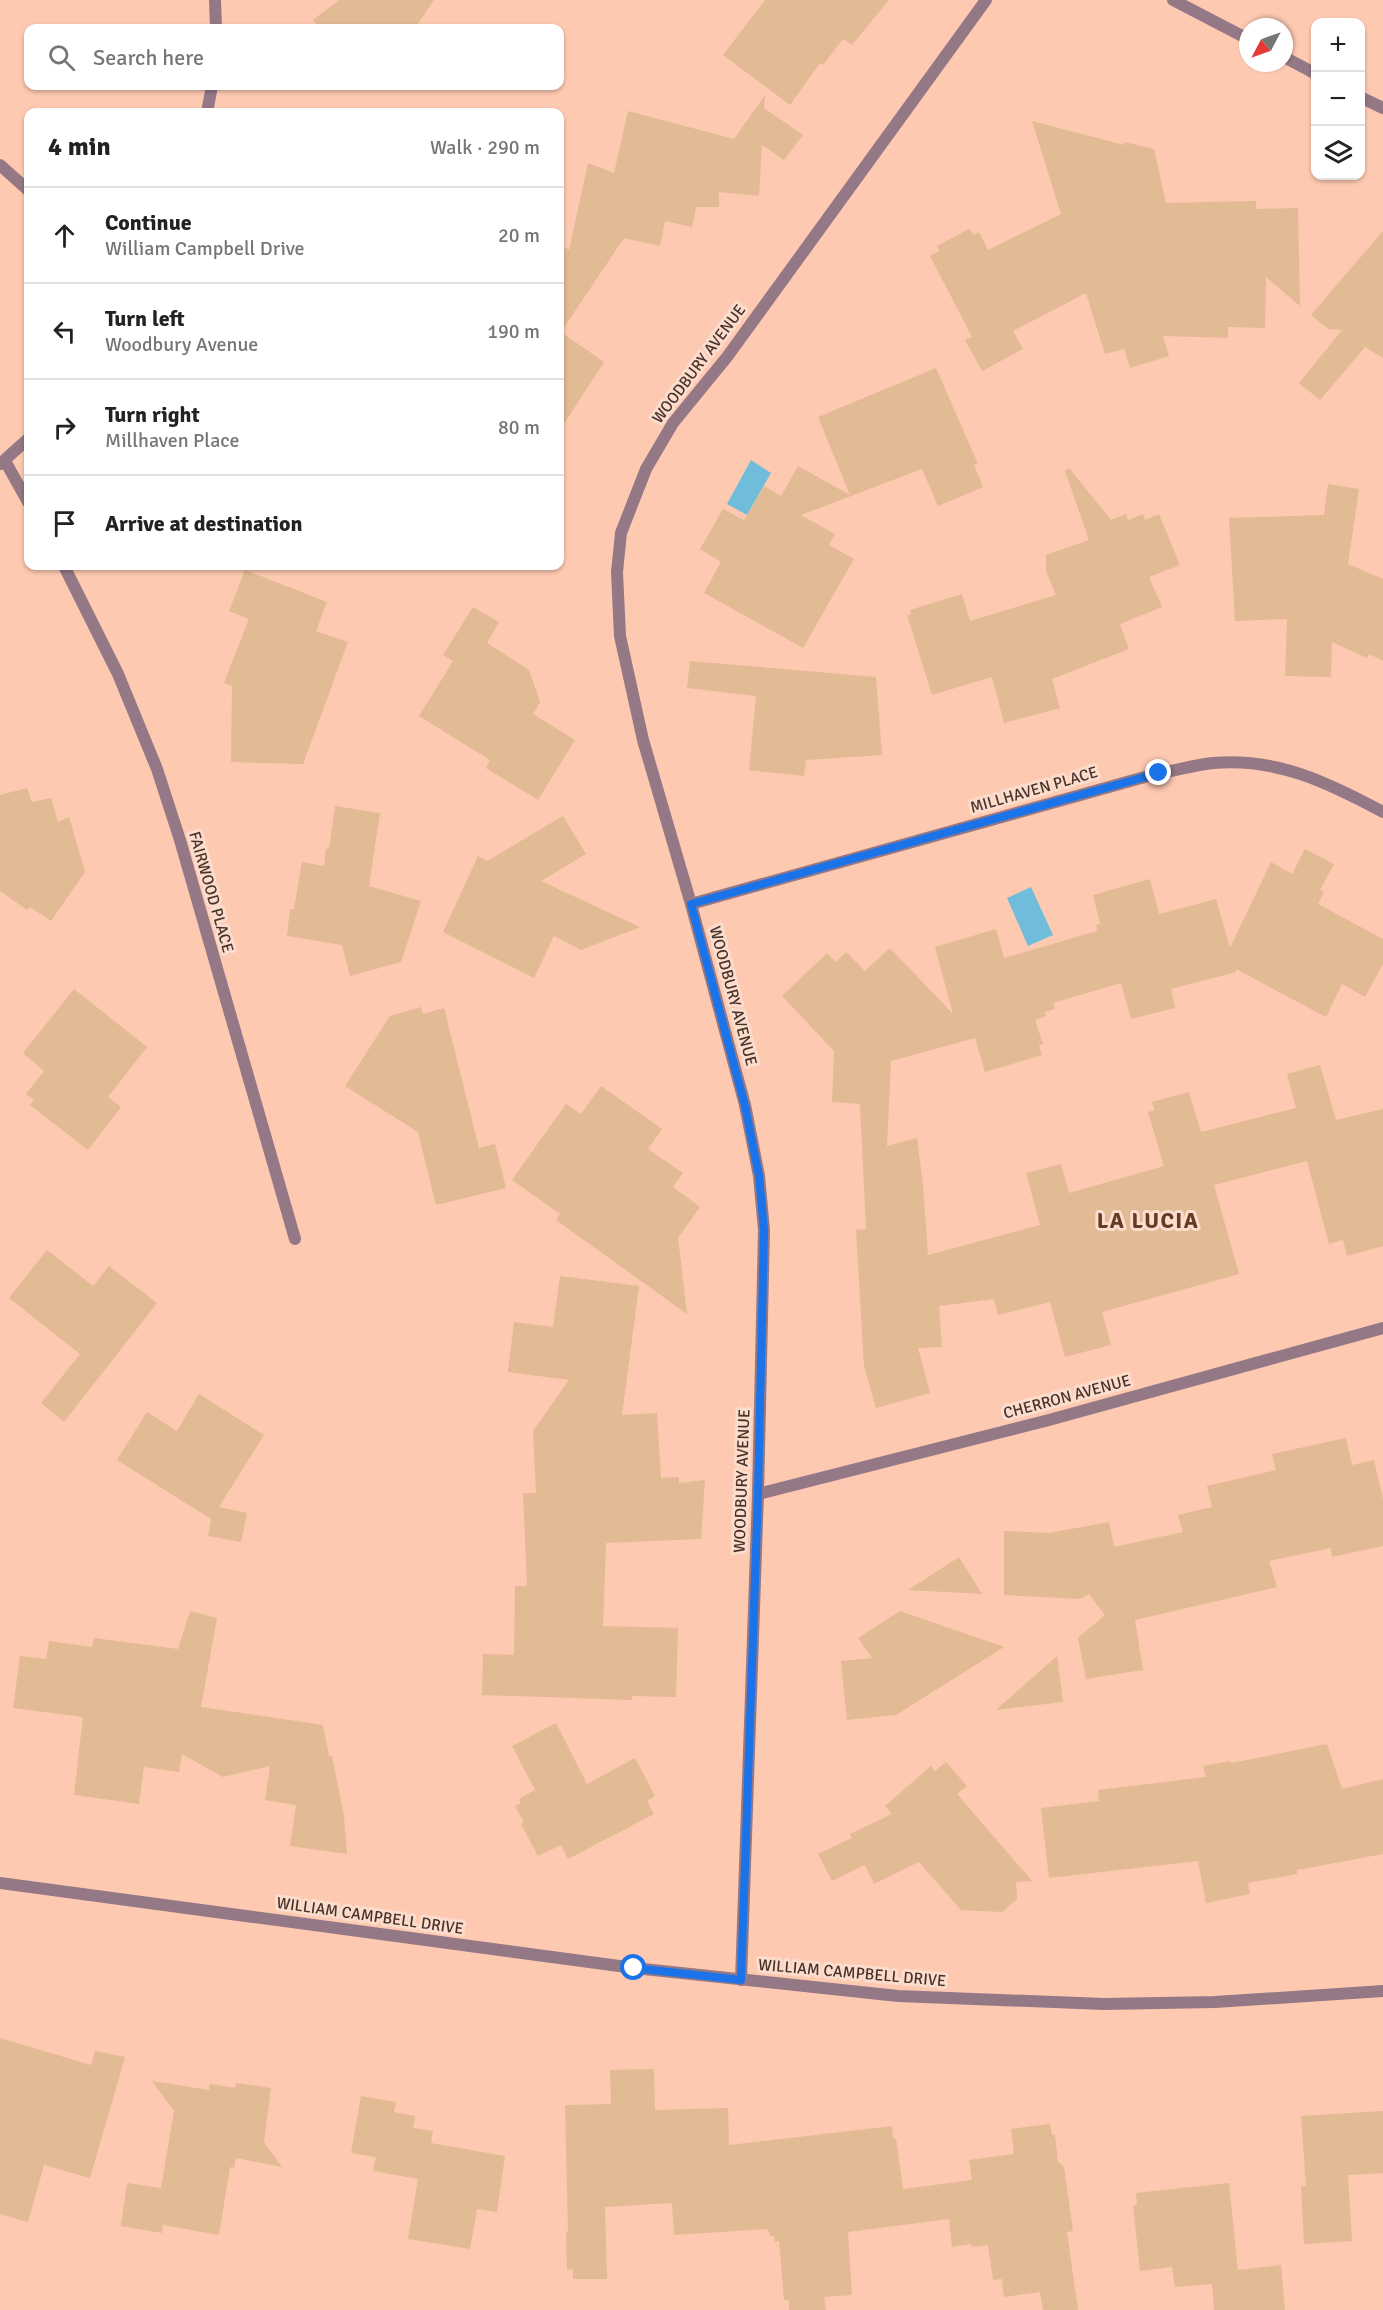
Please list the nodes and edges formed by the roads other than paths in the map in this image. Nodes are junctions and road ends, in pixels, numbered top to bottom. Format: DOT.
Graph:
graph roads {
  1 [pos="215,0"];
  2 [pos="986,0"];
  3 [pos="1173,0"];
  4 [pos="216,24"];
  5 [pos="1239,34"];
  6 [pos="1293,62"];
  7 [pos="1312,72"];
  8 [pos="211,90"];
  9 [pos="1365,99"];
  10 [pos="208,108"];
  11 [pos="1383,108"];
  12 [pos="0,165"];
  13 [pos="24,186"];
  14 [pos="24,443"];
  15 [pos="2,462"];
  16 [pos="24,496"];
  17 [pos="66,570"];
  18 [pos="1383,812"];
  19 [pos="691,904"];
  20 [pos="295,1239"];
  21 [pos="1383,1328"];
  22 [pos="758,1494"];
  23 [pos="0,1883"];
  24 [pos="741,1980"];
  25 [pos="1383,1991"];
  1 -- 4 [label="street"];
  2 -- 19 [label="street, WOODBURY AVENUE"];
  3 -- 5 [label="street"];
  6 -- 7 [label="street"];
  8 -- 10 [label="street"];
  9 -- 11 [label="street"];
  12 -- 13 [label="street"];
  14 -- 15 [label="street"];
  15 -- 16 [label="street"];
  17 -- 20 [label="street, FAIRWOOD PLACE"];
  18 -- 19 [label="street, MILLHAVEN PLACE"];
  19 -- 22 [label="street, WOODBURY AVENUE"];
  21 -- 22 [label="street, CHERRON AVENUE"];
  22 -- 24 [label="street, WOODBURY AVENUE"];
  23 -- 24 [label="street, WILLIAM CAMPBELL DRIVE"];
  24 -- 25 [label="street, WILLIAM CAMPBELL DRIVE"];
}
